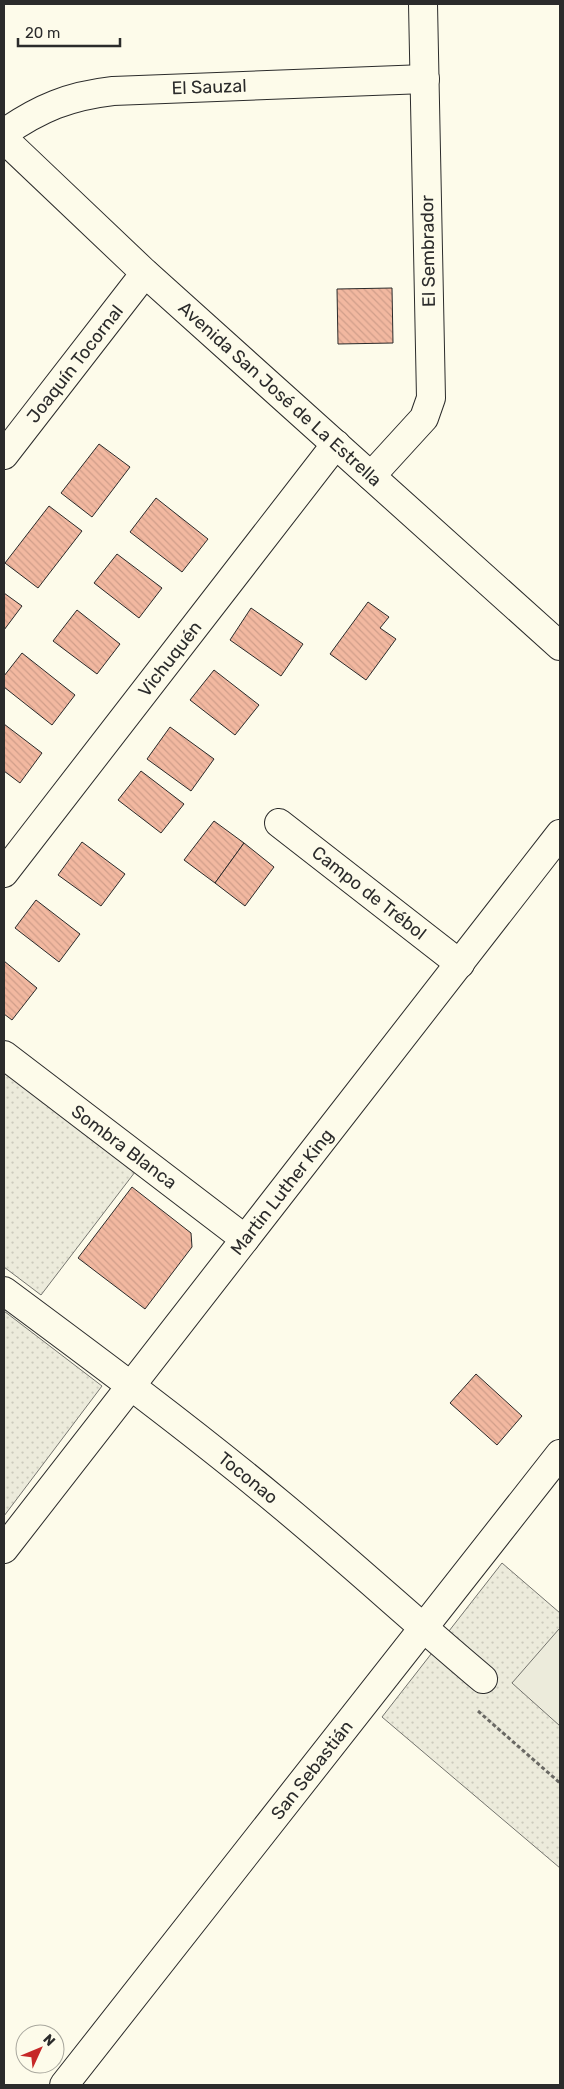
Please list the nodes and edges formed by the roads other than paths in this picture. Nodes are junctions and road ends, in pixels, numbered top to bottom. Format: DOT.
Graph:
graph roads {
  1 [pos="423,4"];
  2 [pos="425,79"];
  3 [pos="4,132"];
  4 [pos="4,139"];
  5 [pos="146,273"];
  6 [pos="336,444"];
  7 [pos="4,455"];
  8 [pos="372,476"];
  9 [pos="560,646"];
  10 [pos="279,823"];
  11 [pos="560,834"];
  12 [pos="4,874"];
  13 [pos="460,964"];
  14 [pos="4,1055"];
  15 [pos="245,1239"];
  16 [pos="4,1291"];
  17 [pos="131,1386"];
  18 [pos="560,1454"];
  19 [pos="4,1549"];
  20 [pos="424,1629"];
  21 [pos="483,1679"];
  22 [pos="64,2085"];
  1 -- 2 [label="street, El Sembrador"];
  2 -- 3 [label="street, El Sauzal"];
  2 -- 8 [label="street, El Sembrador"];
  4 -- 5 [label="street, Avenida San José de La Estrella"];
  5 -- 6 [label="street, Avenida San José de La Estrella"];
  5 -- 7 [label="street, Joaquín Tocornal"];
  6 -- 8 [label="street, Avenida San José de La Estrella"];
  6 -- 12 [label="street, Vichuquén"];
  8 -- 9 [label="street, Avenida San José de La Estrella"];
  10 -- 13 [label="street, Campo de Trébol"];
  11 -- 13 [label="street, Martin Luther King"];
  13 -- 15 [label="street, Martin Luther King"];
  14 -- 15 [label="street, Sombra Blanca"];
  15 -- 17 [label="street, Martin Luther King"];
  16 -- 17 [label="street, Toconao"];
  17 -- 19 [label="street, Martin Luther King"];
  17 -- 20 [label="street, Toconao"];
  18 -- 20 [label="street, San Sebastián"];
  20 -- 21 [label="street, Toconao"];
  20 -- 22 [label="street, San Sebastián"];
}
